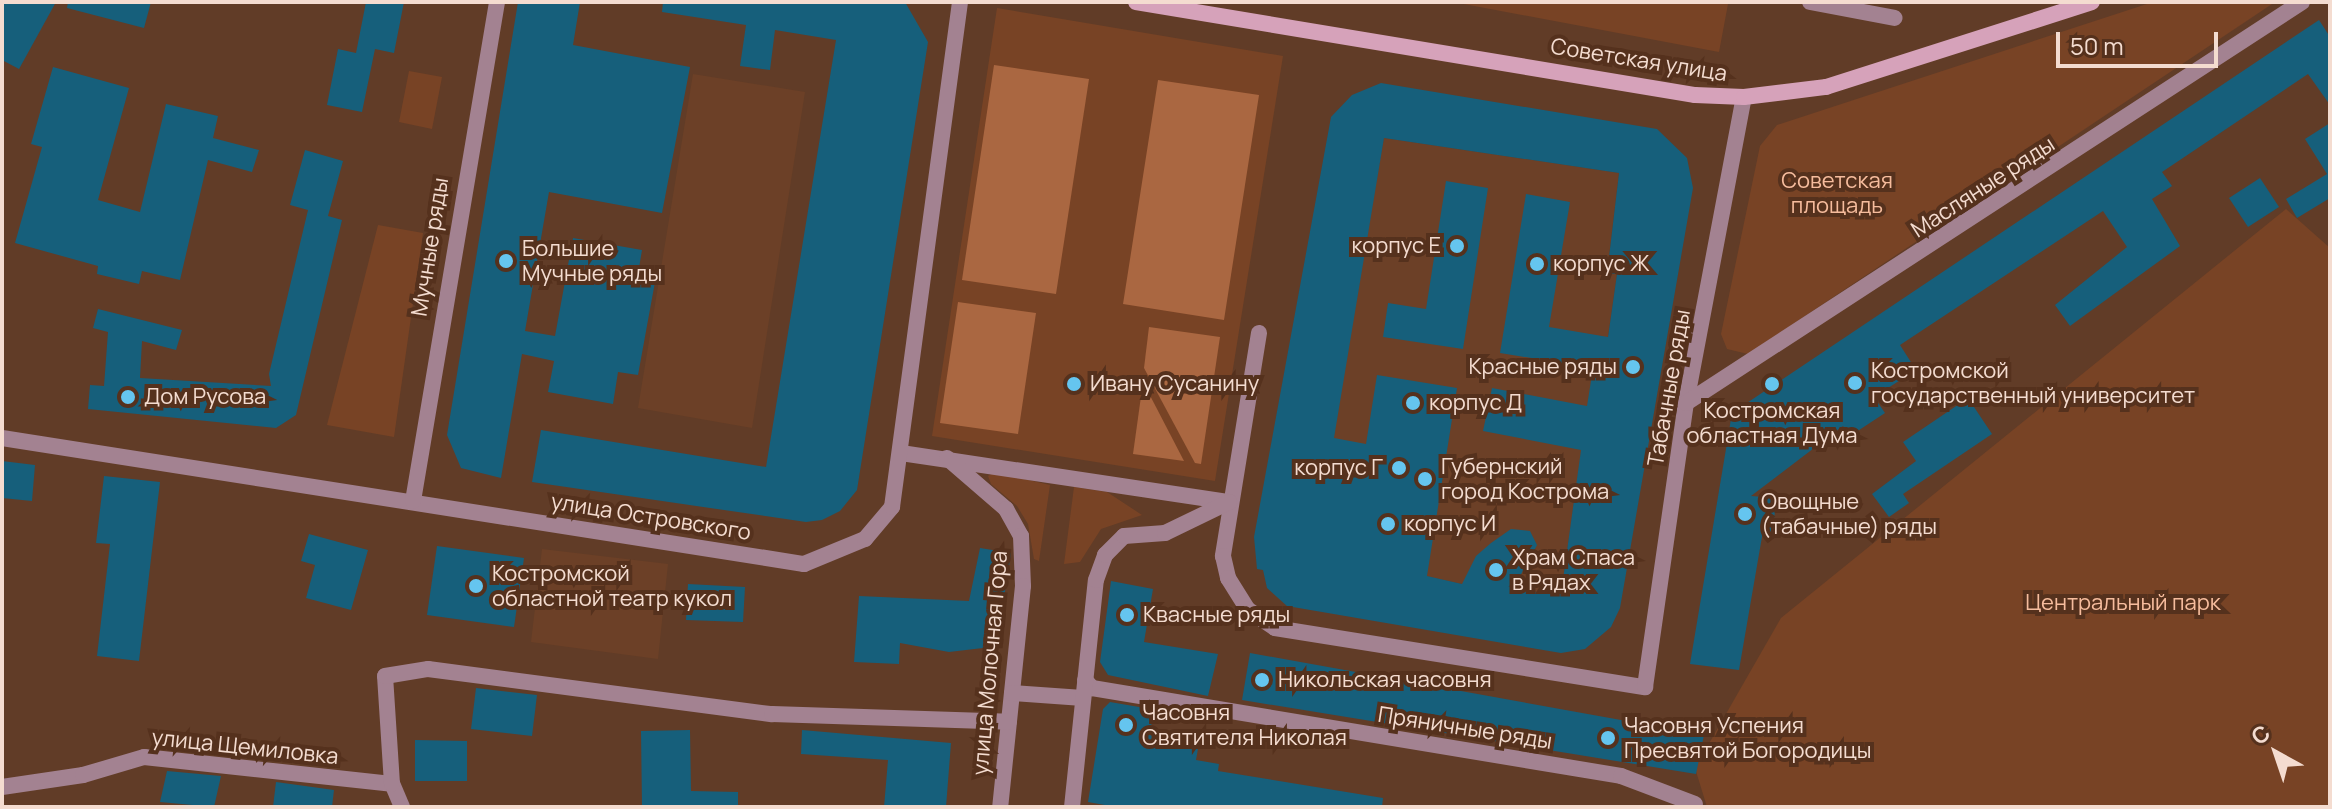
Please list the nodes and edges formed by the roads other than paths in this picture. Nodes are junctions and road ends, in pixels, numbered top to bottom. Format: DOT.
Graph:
graph roads {
  1 [pos="497,2"];
  2 [pos="960,2"];
  3 [pos="1136,2"];
  4 [pos="1810,2"];
  5 [pos="2092,2"];
  6 [pos="2302,2"];
  7 [pos="1895,18"];
  8 [pos="1744,97"];
  9 [pos="1259,333"];
  10 [pos="1686,403"];
  11 [pos="2,438"];
  12 [pos="901,453"];
  13 [pos="947,458"];
  14 [pos="413,501"];
  15 [pos="1229,502"];
  16 [pos="1085,680"];
  17 [pos="1012,693"];
  18 [pos="1083,698"];
  19 [pos="1009,722"];
  20 [pos="392,784"];
  21 [pos="2,787"];
  22 [pos="1695,804"];
  23 [pos="402,807"];
  24 [pos="1000,807"];
  25 [pos="1072,807"];
  1 -- 14 [label="street, Мучные ряды"];
  2 -- 12 [label="street"];
  3 -- 8 [label="main road, Советская улица"];
  4 -- 7 [label="street"];
  5 -- 8 [label="main road, Советская улица"];
  6 -- 10 [label="street, Масляные ряды"];
  8 -- 10 [label="street, Табачные ряды"];
  9 -- 15 [label="street"];
  10 -- 15 [label="street, Табачные ряды"];
  11 -- 14 [label="street, улица Островского"];
  12 -- 13 [label="street"];
  12 -- 14 [label="street, улица Островского"];
  13 -- 15 [label="street"];
  13 -- 17 [label="street, улица Молочная Гора"];
  15 -- 16 [label="street"];
  16 -- 18 [label="street"];
  16 -- 22 [label="street, Пряничные ряды"];
  17 -- 18 [label="street"];
  17 -- 19 [label="street, улица Молочная Гора"];
  18 -- 25 [label="street"];
  19 -- 20 [label="street"];
  19 -- 24 [label="street, улица Молочная Гора"];
  20 -- 21 [label="street, улица Щемиловка"];
  20 -- 23 [label="street"];
}
